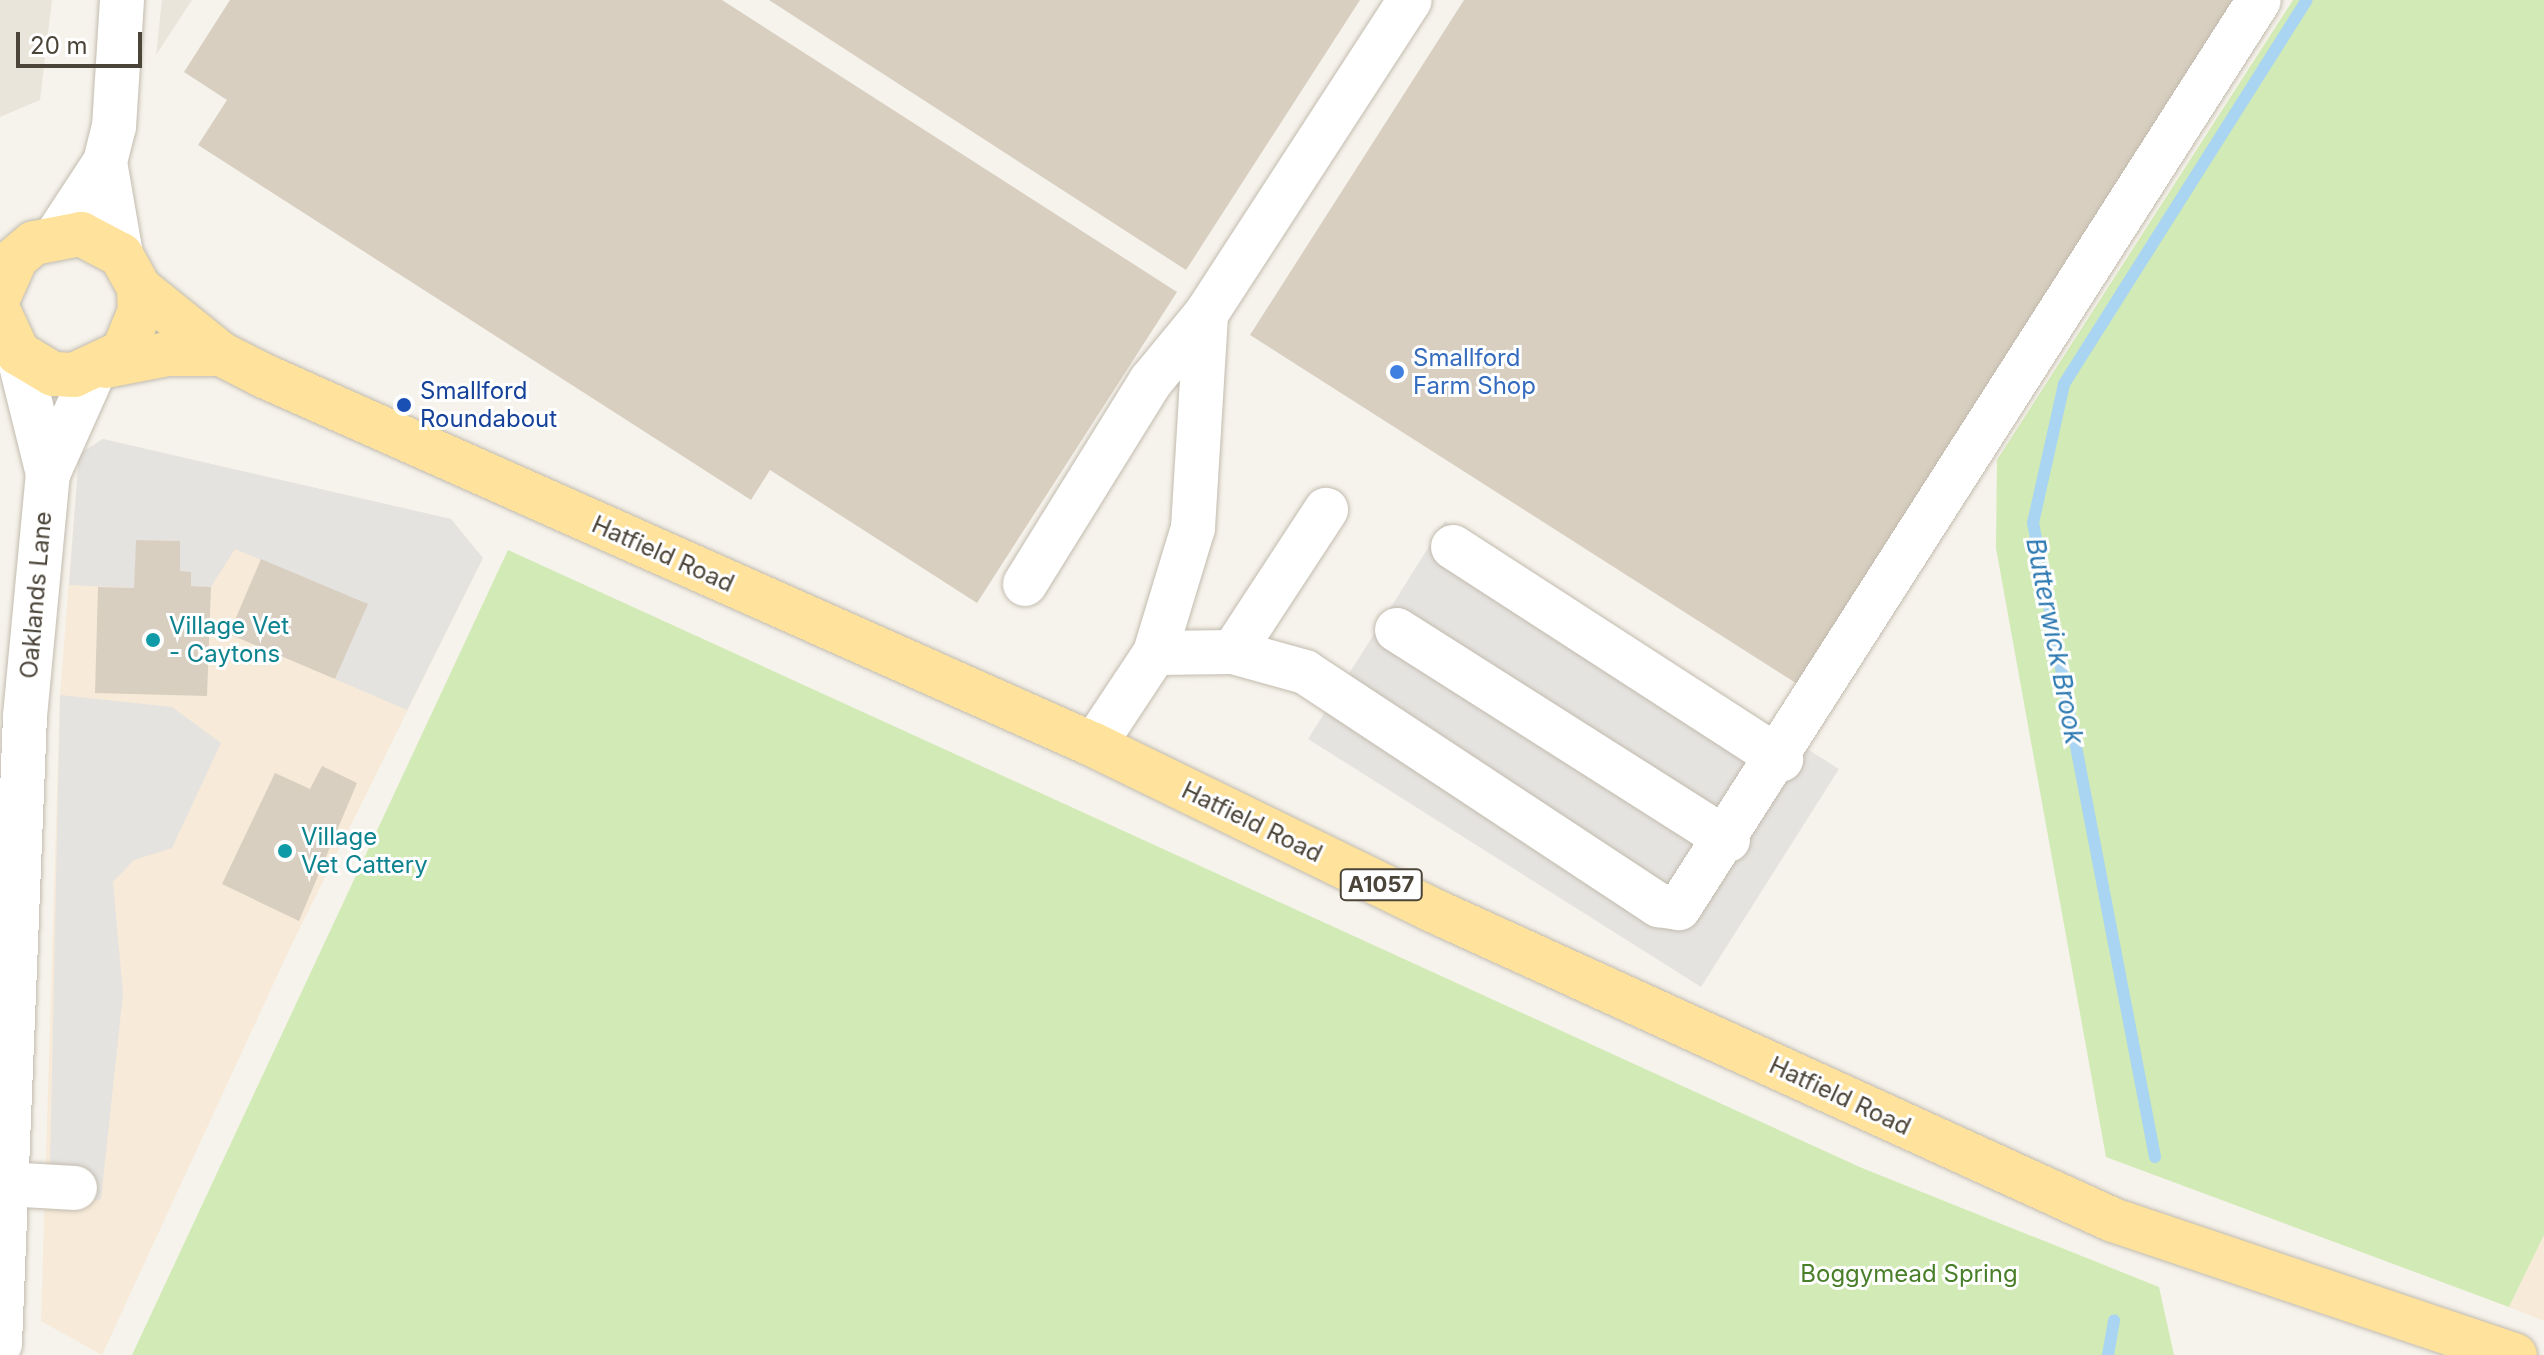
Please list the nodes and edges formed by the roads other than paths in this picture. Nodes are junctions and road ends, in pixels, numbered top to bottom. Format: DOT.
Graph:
graph roads {
  1 [pos="122,0"];
  2 [pos="1410,0"];
  3 [pos="2259,0"];
  4 [pos="105,162"];
  5 [pos="31,238"];
  6 [pos="130,272"];
  7 [pos="1206,314"];
  8 [pos="4,322"];
  9 [pos="221,354"];
  10 [pos="100,369"];
  11 [pos="48,474"];
  12 [pos="1326,510"];
  13 [pos="1453,547"];
  14 [pos="1025,584"];
  15 [pos="1397,630"];
  16 [pos="1233,652"];
  17 [pos="1155,653"];
  18 [pos="12,717"];
  19 [pos="1094,745"];
  20 [pos="1781,759"];
  21 [pos="1728,840"];
  22 [pos="6,1184"];
  23 [pos="75,1188"];
  24 [pos="0,1344"];
  25 [pos="2515,1355"];
  1 -- 4 [label="street"];
  2 -- 7 [label="street"];
  3 -- 20 [label="street"];
  4 -- 5 [label="street"];
  4 -- 6 [label="street"];
  5 -- 6 [label="main road"];
  5 -- 8 [label="main road"];
  6 -- 9 [label="main road, Hatfield Road / A1057"];
  6 -- 10 [label="main road"];
  7 -- 14 [label="street"];
  7 -- 17 [label="street"];
  8 -- 10 [label="main road"];
  8 -- 11 [label="street, Oaklands Lane"];
  9 -- 10 [label="main road, Hatfield Road / A1057"];
  9 -- 19 [label="main road, Hatfield Road / A1057"];
  10 -- 11 [label="street, Oaklands Lane"];
  11 -- 18 [label="street, Oaklands Lane"];
  12 -- 16 [label="street"];
  13 -- 20 [label="street"];
  15 -- 21 [label="street"];
  16 -- 17 [label="street"];
  16 -- 21 [label="street"];
  17 -- 19 [label="street"];
  18 -- 22 [label="street, Oaklands Lane"];
  19 -- 25 [label="main road, Hatfield Road / A1057"];
  20 -- 21 [label="street"];
  22 -- 23 [label="street"];
  22 -- 24 [label="street, Oaklands Lane"];
}
